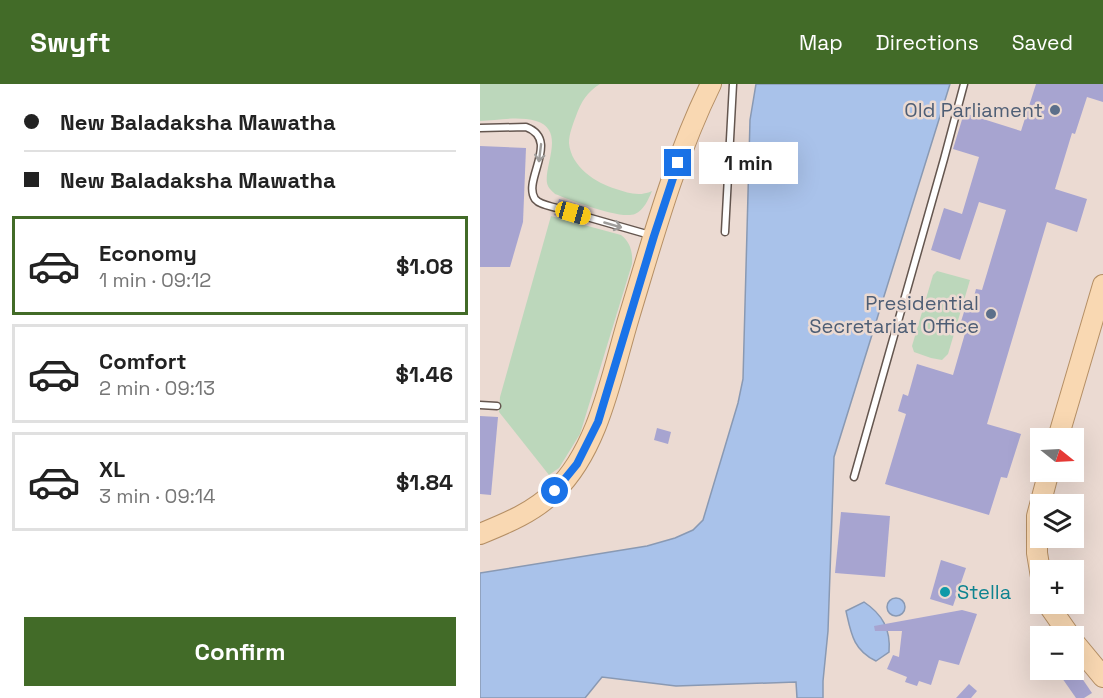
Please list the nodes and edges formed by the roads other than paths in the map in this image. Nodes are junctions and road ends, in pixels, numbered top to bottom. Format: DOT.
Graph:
graph roads {
  1 [pos="711,84"];
  2 [pos="733,84"];
  3 [pos="964,84"];
  4 [pos="480,128"];
  5 [pos="556,208"];
  6 [pos="573,213"];
  7 [pos="725,232"];
  8 [pos="654,236"];
  9 [pos="1103,285"];
  10 [pos="480,405"];
  11 [pos="497,406"];
  12 [pos="1061,428"];
  13 [pos="854,477"];
  14 [pos="1046,482"];
  15 [pos="480,534"];
  16 [pos="1038,560"];
  17 [pos="1084,654"];
  18 [pos="1103,677"];
  1 -- 8 [label="main road"];
  2 -- 7 [label="lane"];
  3 -- 13 [label="lane"];
  4 -- 5 [label="lane, one-way"];
  6 -- 8 [label="lane, one-way"];
  8 -- 15 [label="main road"];
  9 -- 12 [label="main road"];
  10 -- 11 [label="lane"];
  14 -- 16 [label="main road"];
  17 -- 18 [label="main road"];
}
